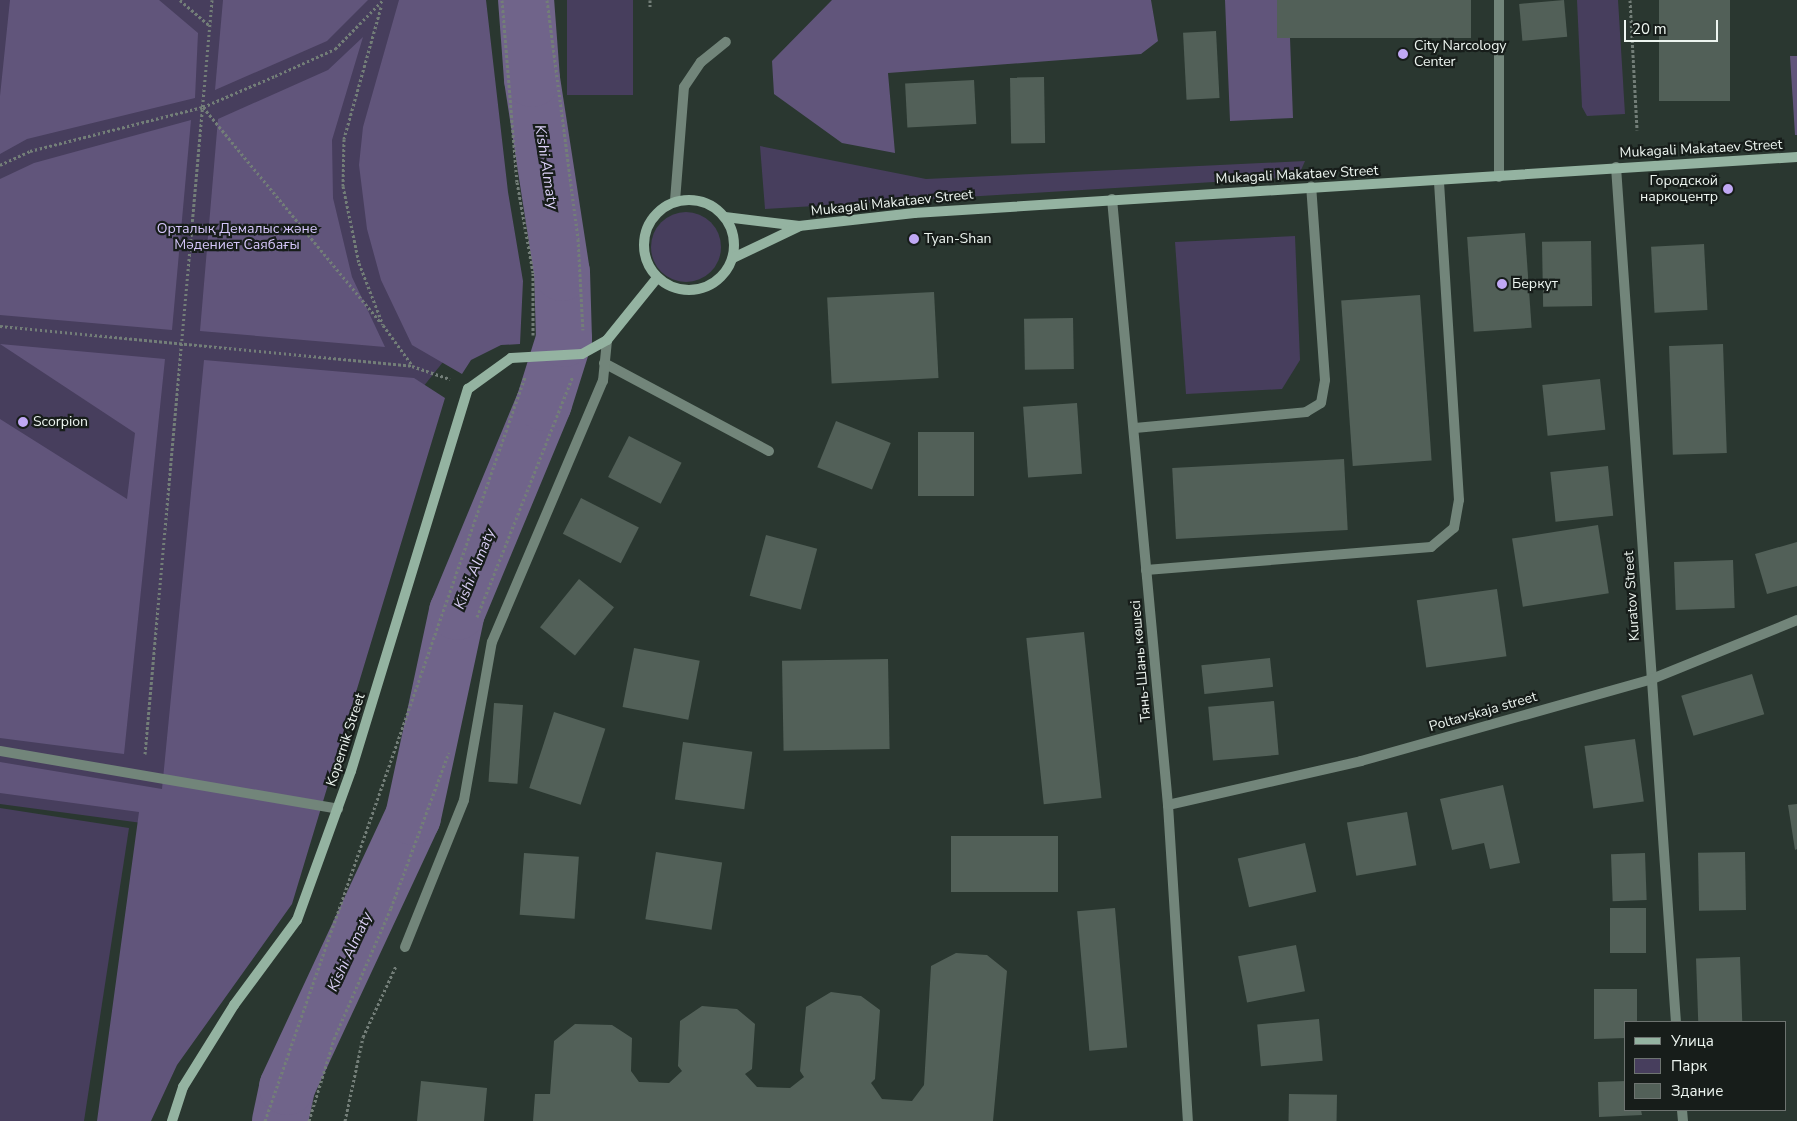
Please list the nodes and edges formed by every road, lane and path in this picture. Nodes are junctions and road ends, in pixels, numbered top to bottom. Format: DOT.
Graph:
graph roads {
  1 [pos="180,0"];
  2 [pos="212,0"];
  3 [pos="383,0"];
  4 [pos="547,0"];
  5 [pos="650,0"];
  6 [pos="1499,0"];
  7 [pos="1630,0"];
  8 [pos="381,6"];
  9 [pos="650,7"];
  10 [pos="210,26"];
  11 [pos="726,42"];
  12 [pos="203,107"];
  13 [pos="1637,130"];
  14 [pos="1797,157"];
  15 [pos="0,165"];
  16 [pos="1616,167"];
  17 [pos="1499,177"];
  18 [pos="1439,180"];
  19 [pos="1311,187"];
  20 [pos="1112,199"];
  21 [pos="675,201"];
  22 [pos="725,217"];
  23 [pos="798,226"];
  24 [pos="732,258"];
  25 [pos="657,278"];
  26 [pos="0,326"];
  27 [pos="383,326"];
  28 [pos="607,340"];
  29 [pos="183,341"];
  30 [pos="580,354"];
  31 [pos="604,363"];
  32 [pos="412,366"];
  33 [pos="468,389"];
  34 [pos="1135,428"];
  35 [pos="769,450"];
  36 [pos="1146,570"];
  37 [pos="1797,620"];
  38 [pos="473,627"];
  39 [pos="1652,679"];
  40 [pos="450,746"];
  41 [pos="0,751"];
  42 [pos="144,773"];
  43 [pos="1168,805"];
  44 [pos="338,809"];
  45 [pos="405,947"];
  46 [pos="1676,1021"];
  47 [pos="172,1121"];
  48 [pos="309,1121"];
  49 [pos="345,1121"];
  50 [pos="1188,1121"];
  1 -- 10 [label="path"];
  2 -- 10 [label="path"];
  3 -- 8 [label="path"];
  4 -- 30 [label="path"];
  5 -- 9 [label="path"];
  6 -- 17 [label="street"];
  7 -- 13 [label="path"];
  8 -- 12 [label="path"];
  8 -- 27 [label="path"];
  10 -- 12 [label="path"];
  11 -- 21 [label="street"];
  12 -- 15 [label="path"];
  12 -- 27 [label="path"];
  12 -- 29 [label="path"];
  14 -- 16 [label="street, Mukagali Makataev Street"];
  16 -- 17 [label="street, Mukagali Makataev Street"];
  16 -- 39 [label="street, Kuratov Street"];
  17 -- 18 [label="street, Mukagali Makataev Street"];
  18 -- 19 [label="street, Mukagali Makataev Street"];
  18 -- 36 [label="street"];
  19 -- 20 [label="street, Mukagali Makataev Street"];
  19 -- 34 [label="street"];
  20 -- 23 [label="street, Mukagali Makataev Street"];
  20 -- 34 [label="street, Тянь-Шань көшесі"];
  21 -- 22 [label="street"];
  21 -- 25 [label="street"];
  22 -- 23 [label="street, Mukagali Makataev Street"];
  22 -- 24 [label="street"];
  23 -- 24 [label="street, Mukagali Makataev Street"];
  24 -- 25 [label="street"];
  25 -- 28 [label="street"];
  26 -- 29 [label="path"];
  27 -- 32 [label="path"];
  28 -- 30 [label="street"];
  28 -- 31 [label="street"];
  29 -- 32 [label="path"];
  29 -- 42 [label="path"];
  30 -- 33 [label="street"];
  30 -- 38 [label="path"];
  31 -- 35 [label="street"];
  31 -- 45 [label="street"];
  32 -- 33 [label="path"];
  33 -- 44 [label="street, Kopernik Street"];
  34 -- 36 [label="street, Тянь-Шань көшесі"];
  36 -- 43 [label="street, Тянь-Шань көшесі"];
  37 -- 39 [label="street, Poltavskaja street"];
  39 -- 43 [label="street, Poltavskaja street"];
  39 -- 46 [label="street, Kuratov Street"];
  40 -- 48 [label="path"];
  41 -- 42 [label="street"];
  42 -- 44 [label="street"];
  43 -- 50 [label="street, Тянь-Шань көшесі"];
  44 -- 47 [label="street, Kopernik Street"];
  45 -- 49 [label="path"];
}
